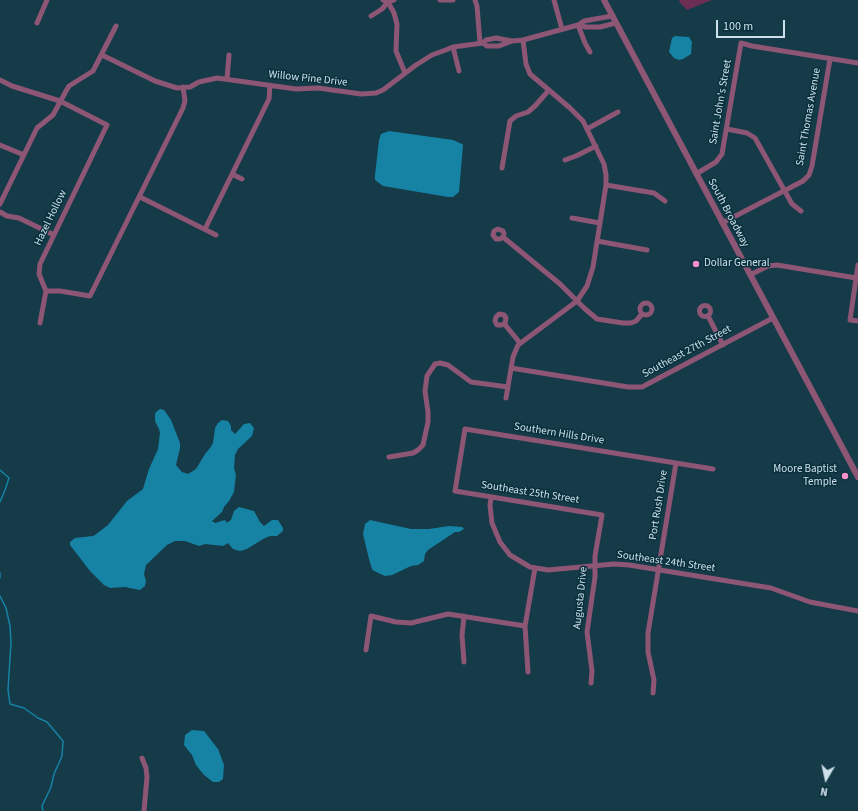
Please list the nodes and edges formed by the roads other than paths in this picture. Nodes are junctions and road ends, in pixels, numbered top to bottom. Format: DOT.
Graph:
graph roads {
  1 [pos="48,0"];
  2 [pos="383,0"];
  3 [pos="440,0"];
  4 [pos="453,0"];
  5 [pos="475,0"];
  6 [pos="554,0"];
  7 [pos="604,0"];
  8 [pos="391,1"];
  9 [pos="371,16"];
  10 [pos="612,16"];
  11 [pos="37,23"];
  12 [pos="616,23"];
  13 [pos="579,25"];
  14 [pos="116,26"];
  15 [pos="562,29"];
  16 [pos="522,40"];
  17 [pos="512,41"];
  18 [pos="481,43"];
  19 [pos="453,47"];
  20 [pos="590,52"];
  21 [pos="102,55"];
  22 [pos="229,55"];
  23 [pos="830,59"];
  24 [pos="858,63"];
  25 [pos="459,71"];
  26 [pos="405,73"];
  27 [pos="227,79"];
  28 [pos="0,80"];
  29 [pos="270,86"];
  30 [pos="183,87"];
  31 [pos="549,90"];
  32 [pos="60,102"];
  33 [pos="618,112"];
  34 [pos="586,129"];
  35 [pos="727,129"];
  36 [pos="0,145"];
  37 [pos="596,146"];
  38 [pos="24,155"];
  39 [pos="565,160"];
  40 [pos="502,168"];
  41 [pos="232,174"];
  42 [pos="696,174"];
  43 [pos="242,179"];
  44 [pos="606,185"];
  45 [pos="784,190"];
  46 [pos="140,197"];
  47 [pos="666,201"];
  48 [pos="0,204"];
  49 [pos="801,211"];
  50 [pos="0,212"];
  51 [pos="572,218"];
  52 [pos="600,223"];
  53 [pos="722,223"];
  54 [pos="205,229"];
  55 [pos="54,235"];
  56 [pos="216,235"];
  57 [pos="503,237"];
  58 [pos="597,241"];
  59 [pos="646,250"];
  60 [pos="858,265"];
  61 [pos="750,275"];
  62 [pos="856,278"];
  63 [pos="46,291"];
  64 [pos="576,301"];
  65 [pos="642,314"];
  66 [pos="708,316"];
  67 [pos="773,318"];
  68 [pos="858,321"];
  69 [pos="40,323"];
  70 [pos="505,324"];
  71 [pos="520,343"];
  72 [pos="723,345"];
  73 [pos="511,368"];
  74 [pos="508,388"];
  75 [pos="506,398"];
  76 [pos="389,457"];
  77 [pos="676,463"];
  78 [pos="713,469"];
  79 [pos="858,477"];
  80 [pos="454,491"];
  81 [pos="491,498"];
  82 [pos="602,515"];
  83 [pos="595,565"];
  84 [pos="535,568"];
  85 [pos="659,570"];
  86 [pos="858,610"];
  87 [pos="464,616"];
  88 [pos="525,626"];
  89 [pos="366,650"];
  90 [pos="464,662"];
  91 [pos="528,672"];
  92 [pos="591,683"];
  93 [pos="653,693"];
  94 [pos="142,758"];
  95 [pos="144,811"];
  1 -- 11 [label="street"];
  2 -- 8 [label="street"];
  3 -- 4 [label="street"];
  5 -- 18 [label="street"];
  6 -- 15 [label="street"];
  7 -- 10 [label="street, South Broadway"];
  8 -- 9 [label="street"];
  8 -- 26 [label="street"];
  10 -- 12 [label="street, South Broadway"];
  10 -- 13 [label="street, Willow Pine Drive"];
  12 -- 13 [label="street, Willow Pine Drive"];
  12 -- 42 [label="street, South Broadway"];
  13 -- 15 [label="street, Willow Pine Drive"];
  13 -- 20 [label="street"];
  14 -- 21 [label="street"];
  15 -- 16 [label="street, Willow Pine Drive"];
  16 -- 17 [label="street, Willow Pine Drive"];
  16 -- 31 [label="street"];
  17 -- 18 [label="street, Willow Pine Drive"];
  17 -- 18 [label="street, Willow Pine Drive"];
  18 -- 19 [label="street, Willow Pine Drive"];
  19 -- 25 [label="street"];
  19 -- 26 [label="street, Willow Pine Drive"];
  21 -- 30 [label="street, Willow Pine Drive"];
  21 -- 32 [label="street"];
  22 -- 27 [label="street"];
  23 -- 24 [label="street"];
  23 -- 35 [label="street, Saint John's Street"];
  23 -- 45 [label="street, Saint Thomas Avenue"];
  26 -- 29 [label="street, Willow Pine Drive"];
  27 -- 29 [label="street, Willow Pine Drive"];
  27 -- 30 [label="street, Willow Pine Drive"];
  28 -- 32 [label="street"];
  29 -- 41 [label="street"];
  30 -- 46 [label="street"];
  31 -- 34 [label="street"];
  31 -- 40 [label="street"];
  32 -- 38 [label="street"];
  32 -- 55 [label="street, Hazel Hollow"];
  33 -- 34 [label="street"];
  34 -- 37 [label="street"];
  35 -- 42 [label="street, Saint John's Street"];
  35 -- 45 [label="street"];
  36 -- 38 [label="street"];
  37 -- 39 [label="street"];
  37 -- 44 [label="street"];
  38 -- 48 [label="street"];
  41 -- 43 [label="street"];
  41 -- 54 [label="street"];
  42 -- 53 [label="street, South Broadway"];
  44 -- 47 [label="street"];
  44 -- 52 [label="street"];
  45 -- 49 [label="street"];
  45 -- 53 [label="street, Saint Thomas Avenue"];
  46 -- 54 [label="street"];
  46 -- 63 [label="street"];
  50 -- 55 [label="street"];
  51 -- 52 [label="street"];
  52 -- 58 [label="street"];
  53 -- 61 [label="street, South Broadway"];
  54 -- 56 [label="street"];
  55 -- 63 [label="street, Hazel Hollow"];
  57 -- 64 [label="street"];
  58 -- 59 [label="street"];
  58 -- 64 [label="street"];
  60 -- 62 [label="street"];
  61 -- 62 [label="street"];
  61 -- 67 [label="street, South Broadway"];
  62 -- 68 [label="street"];
  63 -- 69 [label="street"];
  64 -- 65 [label="street"];
  64 -- 71 [label="street"];
  66 -- 72 [label="street"];
  67 -- 72 [label="street, Southeast 27th Street"];
  67 -- 79 [label="street, South Broadway"];
  70 -- 71 [label="street"];
  71 -- 73 [label="street"];
  72 -- 73 [label="street, Southeast 27th Street"];
  73 -- 74 [label="street"];
  74 -- 75 [label="street"];
  74 -- 76 [label="street"];
  77 -- 78 [label="street, Southern Hills Drive"];
  77 -- 80 [label="street, Southern Hills Drive"];
  77 -- 85 [label="street, Port Rush Drive"];
  80 -- 81 [label="street, Southeast 25th Street"];
  81 -- 82 [label="street, Southeast 25th Street"];
  81 -- 84 [label="street, Southeast 24th Street"];
  82 -- 83 [label="street, Augusta Drive"];
  83 -- 84 [label="street, Southeast 24th Street"];
  83 -- 85 [label="street, Southeast 24th Street"];
  83 -- 92 [label="street, Augusta Drive"];
  84 -- 88 [label="street"];
  85 -- 86 [label="street, Southeast 24th Street"];
  85 -- 93 [label="street, Port Rush Drive"];
  87 -- 88 [label="street"];
  87 -- 89 [label="street"];
  87 -- 90 [label="street"];
  88 -- 91 [label="street"];
  94 -- 95 [label="street"];
}
